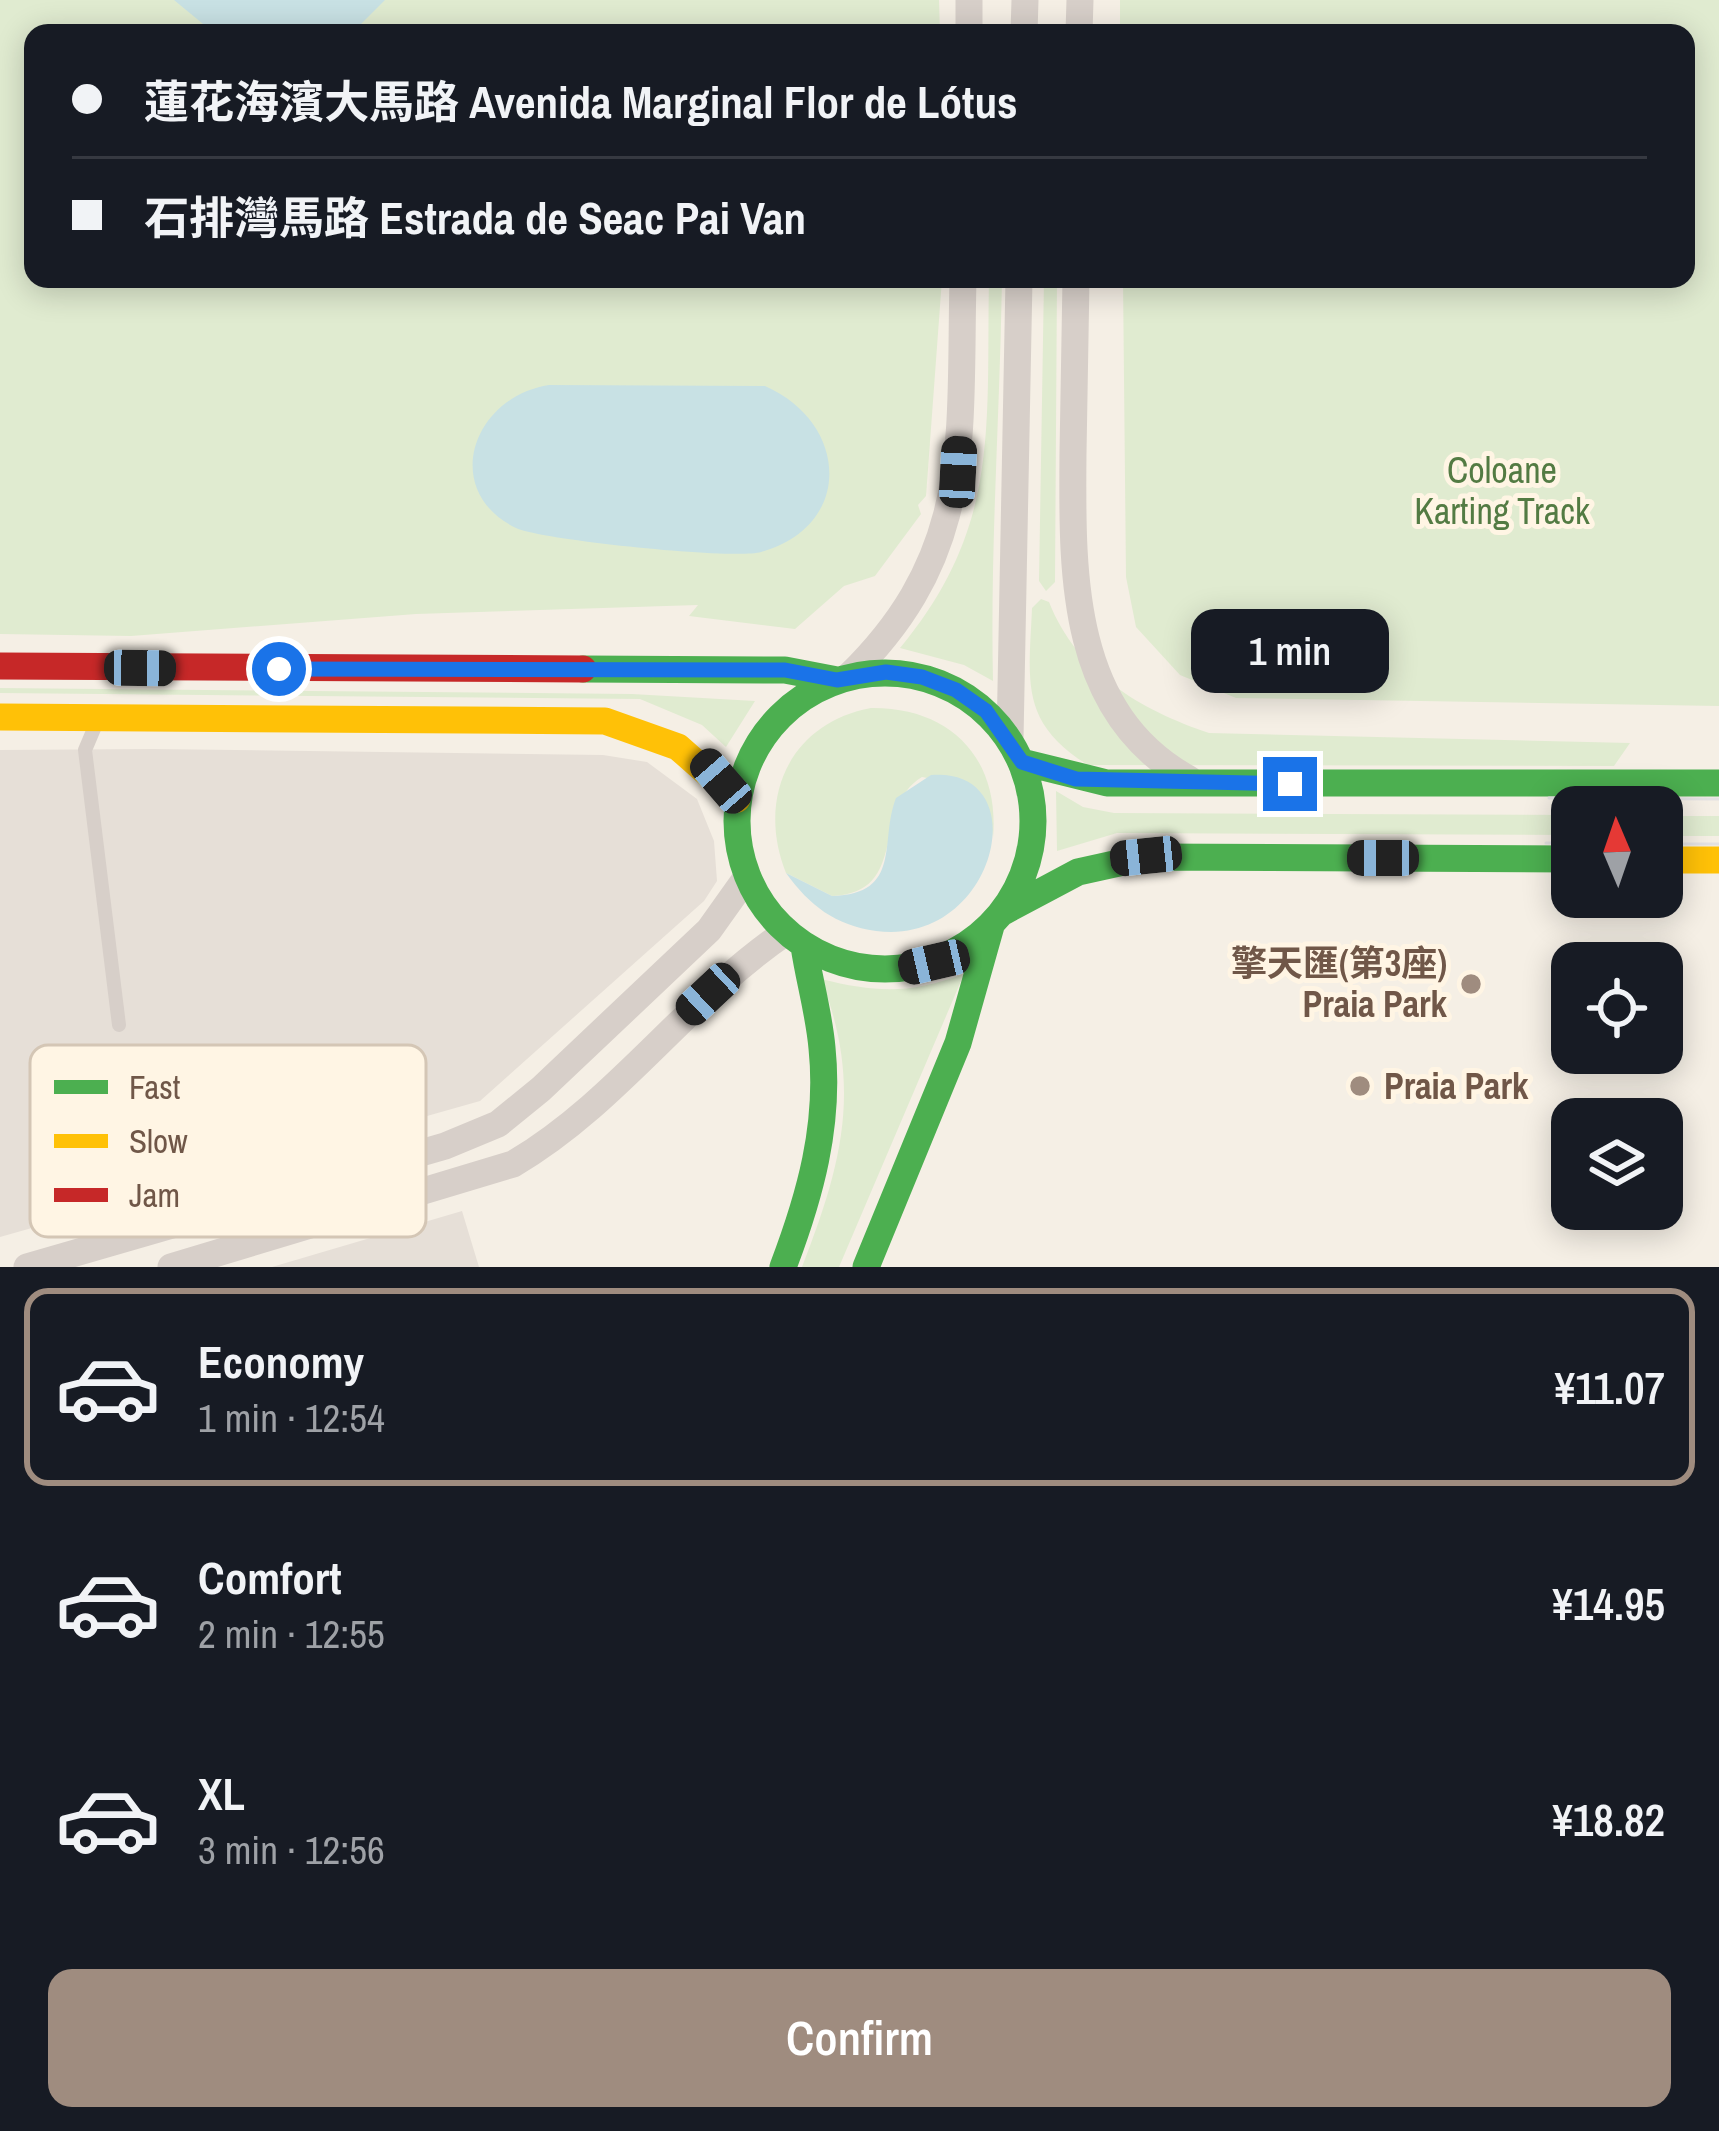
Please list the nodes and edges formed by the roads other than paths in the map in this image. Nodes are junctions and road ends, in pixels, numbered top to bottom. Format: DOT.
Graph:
graph roads {
  1 [pos="963,288"];
  2 [pos="1019,288"];
  3 [pos="1076,288"];
  4 [pos="0,666"];
  5 [pos="843,678"];
  6 [pos="0,717"];
  7 [pos="46,717"];
  8 [pos="108,718"];
  9 [pos="85,750"];
  10 [pos="1016,750"];
  11 [pos="1198,784"];
  12 [pos="1719,784"];
  13 [pos="737,799"];
  14 [pos="1551,859"];
  15 [pos="1683,860"];
  16 [pos="1719,860"];
  17 [pos="746,878"];
  18 [pos="997,919"];
  19 [pos="795,939"];
  20 [pos="119,1025"];
  21 [pos="426,1152"];
  22 [pos="426,1194"];
  23 [pos="131,1237"];
  24 [pos="302,1237"];
  25 [pos="244,1257"];
  26 [pos="27,1267"];
  27 [pos="171,1267"];
  28 [pos="783,1267"];
  29 [pos="866,1267"];
  1 -- 5 [label="street"];
  2 -- 10 [label="street"];
  3 -- 11 [label="street"];
  4 -- 5 [label="main road"];
  5 -- 10 [label="main road"];
  5 -- 13 [label="main road"];
  6 -- 7 [label="main road"];
  7 -- 8 [label="main road"];
  7 -- 9 [label="lane"];
  8 -- 9 [label="lane"];
  8 -- 13 [label="main road"];
  9 -- 20 [label="lane"];
  10 -- 11 [label="main road"];
  10 -- 18 [label="main road"];
  11 -- 12 [label="main road"];
  13 -- 17 [label="main road"];
  14 -- 18 [label="main road"];
  15 -- 16 [label="main road"];
  17 -- 19 [label="main road"];
  17 -- 21 [label="street"];
  18 -- 19 [label="main road"];
  18 -- 29 [label="main road"];
  19 -- 22 [label="street"];
  19 -- 28 [label="main road"];
  23 -- 26 [label="street"];
  24 -- 25 [label="street"];
  25 -- 27 [label="street"];
}
